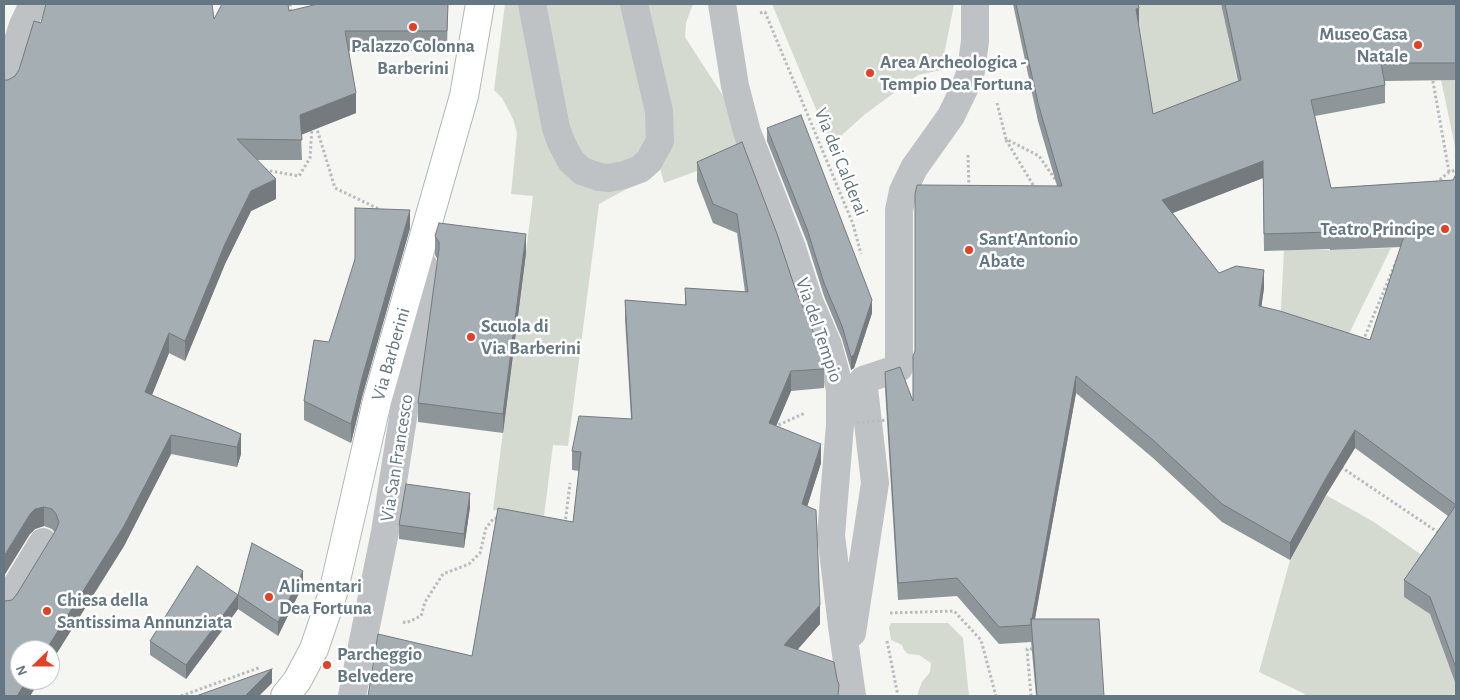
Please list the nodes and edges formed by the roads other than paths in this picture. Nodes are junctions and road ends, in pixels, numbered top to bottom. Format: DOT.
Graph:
graph roads {
  1 [pos="33,4"];
  2 [pos="480,4"];
  3 [pos="532,4"];
  4 [pos="634,4"];
  5 [pos="722,4"];
  6 [pos="975,4"];
  7 [pos="4,85"];
  8 [pos="430,218"];
  9 [pos="43,542"];
  10 [pos="4,606"];
  11 [pos="847,664"];
  12 [pos="285,696"];
  13 [pos="352,696"];
  14 [pos="852,696"];
  1 -- 7 [label="street"];
  2 -- 8 [label="street, Via Barberini"];
  3 -- 4 [label="street"];
  5 -- 11 [label="street, Via del Tempio"];
  6 -- 11 [label="street"];
  8 -- 12 [label="street, Via Barberini"];
  8 -- 13 [label="street, Via San Francesco"];
  9 -- 10 [label="street"];
  11 -- 14 [label="street, Via del Tempio"];
}
